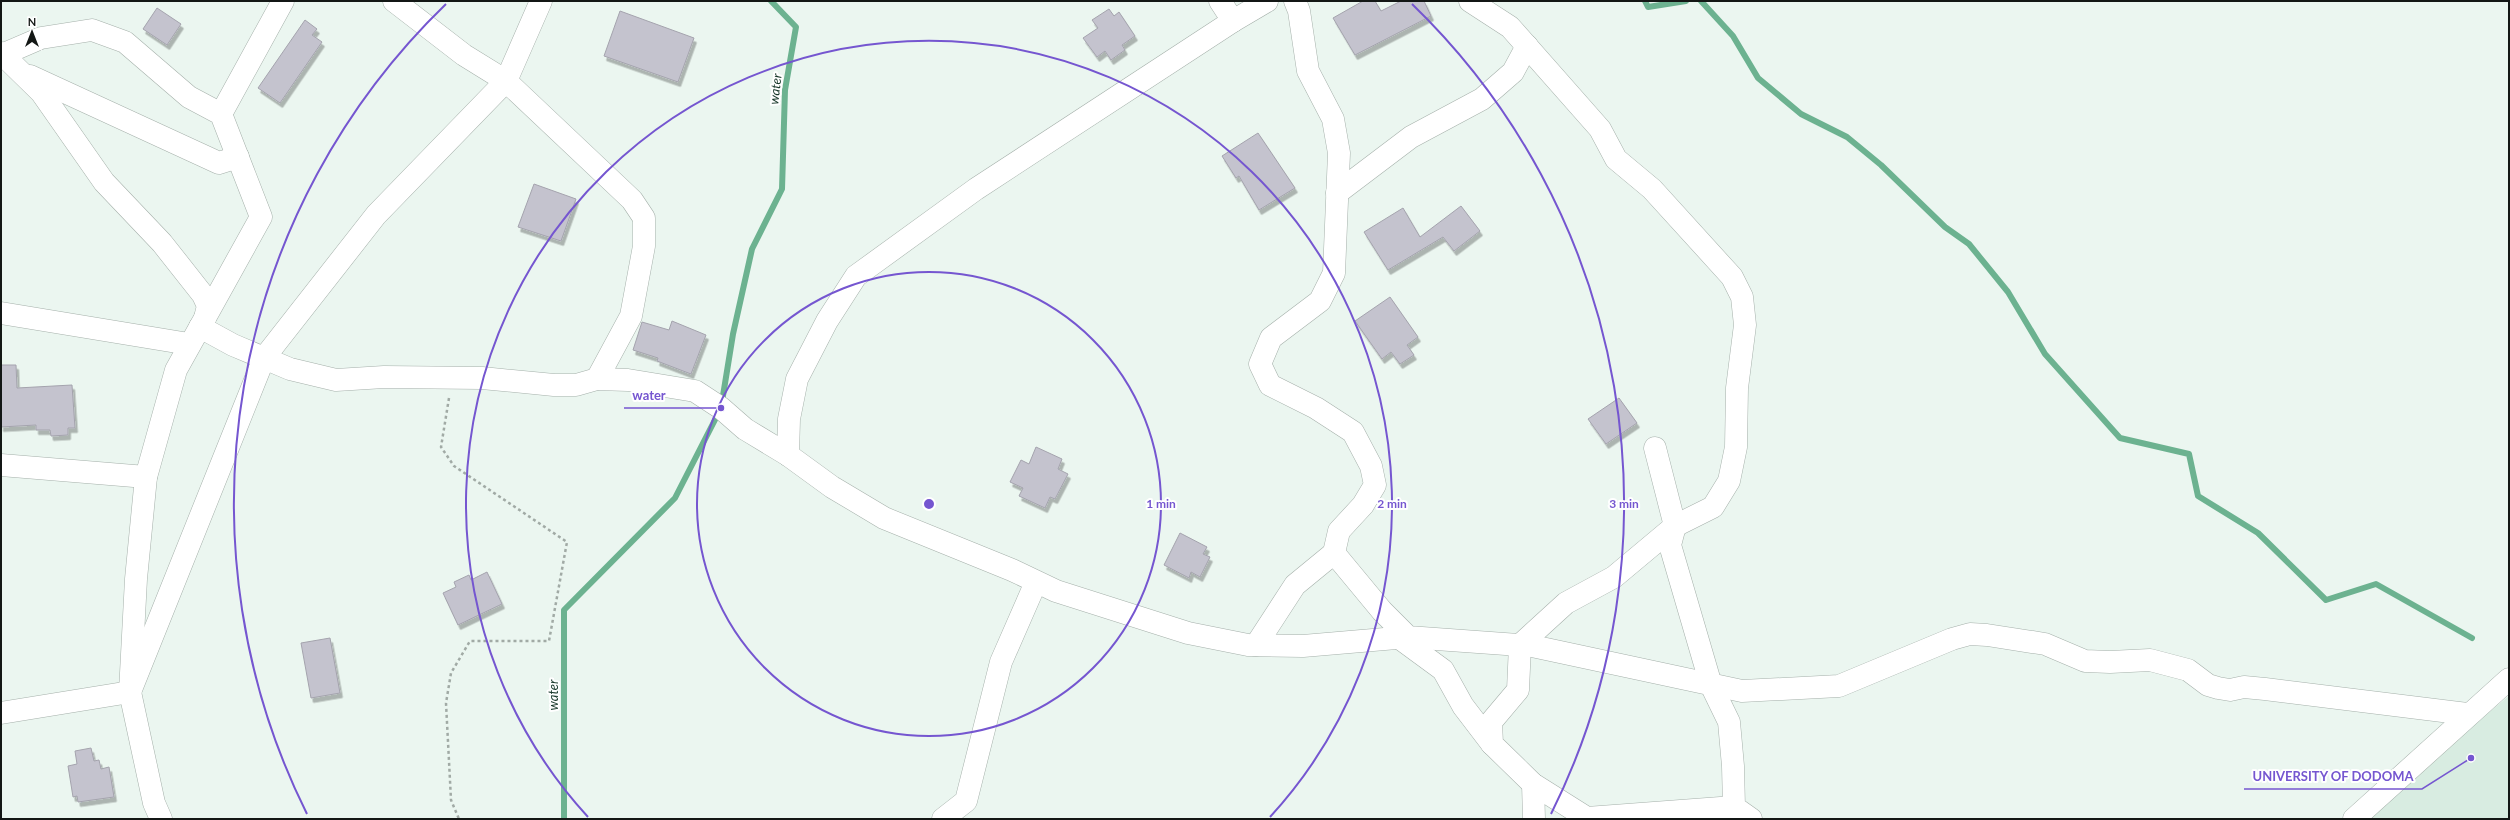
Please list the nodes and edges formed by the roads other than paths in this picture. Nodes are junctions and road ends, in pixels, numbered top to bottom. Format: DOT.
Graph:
graph roads {
  1 [pos="283,1"];
  2 [pos="394,1"];
  3 [pos="541,1"];
  4 [pos="1220,1"];
  5 [pos="1267,1"];
  6 [pos="1295,1"];
  7 [pos="1470,1"];
  8 [pos="1233,21"];
  9 [pos="1527,46"];
  10 [pos="2,54"];
  11 [pos="22,73"];
  12 [pos="506,81"];
  13 [pos="221,114"];
  14 [pos="238,158"];
  15 [pos="1337,193"];
  16 [pos="1,313"];
  17 [pos="198,330"];
  18 [pos="264,358"];
  19 [pos="597,379"];
  20 [pos="1655,448"];
  21 [pos="788,455"];
  22 [pos="1,465"];
  23 [pos="146,477"];
  24 [pos="1675,526"];
  25 [pos="1334,553"];
  26 [pos="1036,582"];
  27 [pos="1403,637"];
  28 [pos="1256,645"];
  29 [pos="1520,646"];
  30 [pos="2509,679"];
  31 [pos="1711,685"];
  32 [pos="130,692"];
  33 [pos="1,713"];
  34 [pos="2468,714"];
  35 [pos="1492,744"];
  36 [pos="1533,784"];
  37 [pos="1734,807"];
  38 [pos="1634,817"];
  39 [pos="160,819"];
  40 [pos="943,819"];
  41 [pos="1534,819"];
  42 [pos="1587,819"];
  43 [pos="1751,819"];
  44 [pos="2354,819"];
  1 -- 13 [label="street"];
  2 -- 12 [label="street"];
  3 -- 12 [label="street"];
  4 -- 8 [label="street"];
  5 -- 8 [label="street"];
  6 -- 15 [label="street"];
  7 -- 9 [label="street"];
  8 -- 21 [label="street"];
  9 -- 15 [label="street"];
  9 -- 24 [label="street"];
  10 -- 11 [label="street"];
  10 -- 13 [label="street"];
  11 -- 14 [label="street"];
  11 -- 17 [label="street"];
  12 -- 18 [label="street"];
  12 -- 19 [label="street"];
  13 -- 14 [label="street"];
  14 -- 17 [label="street"];
  15 -- 25 [label="street"];
  16 -- 17 [label="street"];
  17 -- 18 [label="street"];
  17 -- 23 [label="street"];
  18 -- 19 [label="street"];
  18 -- 32 [label="street"];
  19 -- 21 [label="street"];
  20 -- 24 [label="street"];
  21 -- 26 [label="street"];
  22 -- 23 [label="street"];
  23 -- 32 [label="street"];
  24 -- 29 [label="street"];
  24 -- 31 [label="street"];
  25 -- 27 [label="street"];
  25 -- 28 [label="street"];
  26 -- 28 [label="street"];
  26 -- 40 [label="street"];
  27 -- 28 [label="street"];
  27 -- 29 [label="street"];
  27 -- 35 [label="street"];
  29 -- 31 [label="street"];
  29 -- 35 [label="street"];
  30 -- 34 [label="street"];
  31 -- 34 [label="street"];
  31 -- 37 [label="street"];
  32 -- 33 [label="street"];
  32 -- 39 [label="street"];
  34 -- 44 [label="street"];
  35 -- 36 [label="street"];
  36 -- 41 [label="street"];
  36 -- 42 [label="street"];
  37 -- 38 [label="street"];
  37 -- 43 [label="street"];
  38 -- 42 [label="street"];
}
